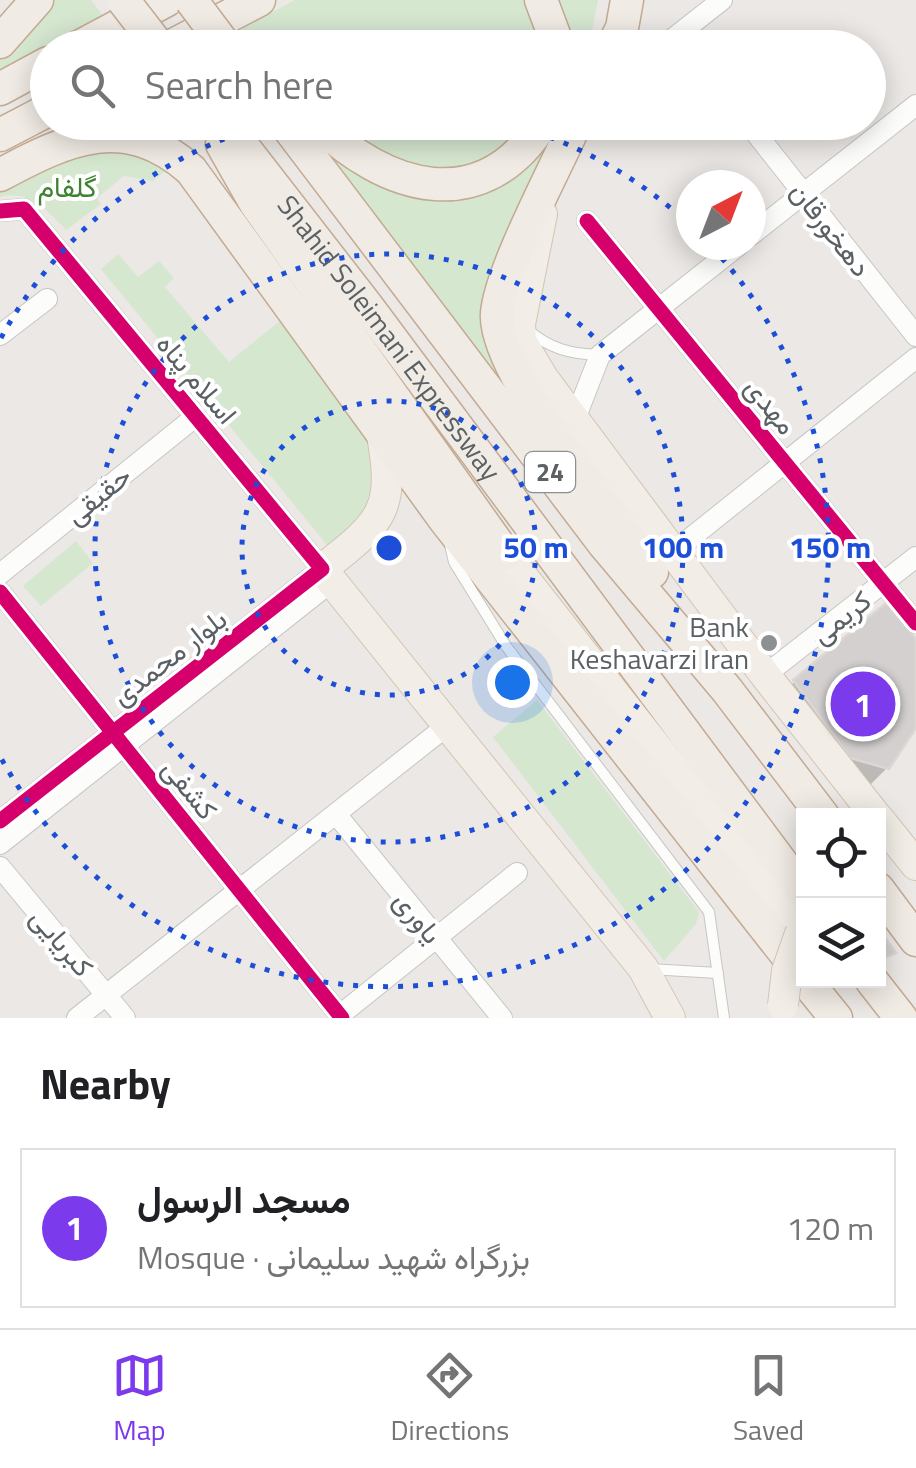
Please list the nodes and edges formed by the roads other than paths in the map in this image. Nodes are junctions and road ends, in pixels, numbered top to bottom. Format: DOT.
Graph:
graph roads {
  1 [pos="37,0"];
  2 [pos="123,0"];
  3 [pos="167,0"];
  4 [pos="191,0"];
  5 [pos="258,0"];
  6 [pos="541,0"];
  7 [pos="607,0"];
  8 [pos="627,0"];
  9 [pos="722,0"];
  10 [pos="111,30"];
  11 [pos="146,30"];
  12 [pos="202,30"];
  13 [pos="214,30"];
  14 [pos="552,30"];
  15 [pos="602,30"];
  16 [pos="621,30"];
  17 [pos="689,30"];
  18 [pos="0,42"];
  19 [pos="30,73"];
  20 [pos="0,89"];
  21 [pos="916,105"];
  22 [pos="30,119"];
  23 [pos="886,129"];
  24 [pos="0,135"];
  25 [pos="76,140"];
  26 [pos="147,140"];
  27 [pos="219,140"];
  28 [pos="238,140"];
  29 [pos="298,140"];
  30 [pos="336,140"];
  31 [pos="527,140"];
  32 [pos="568,140"];
  33 [pos="761,140"];
  34 [pos="872,140"];
  35 [pos="0,175"];
  36 [pos="551,179"];
  37 [pos="804,194"];
  38 [pos="256,204"];
  39 [pos="0,212"];
  40 [pos="587,221"];
  41 [pos="766,224"];
  42 [pos="720,260"];
  43 [pos="47,299"];
  44 [pos="658,308"];
  45 [pos="520,324"];
  46 [pos="0,335"];
  47 [pos="916,336"];
  48 [pos="600,355"];
  49 [pos="916,358"];
  50 [pos="342,374"];
  51 [pos="195,417"];
  52 [pos="575,419"];
  53 [pos="381,430"];
  54 [pos="784,462"];
  55 [pos="445,520"];
  56 [pos="673,552"];
  57 [pos="505,554"];
  58 [pos="916,557"];
  59 [pos="0,574"];
  60 [pos="327,575"];
  61 [pos="884,584"];
  62 [pos="0,592"];
  63 [pos="916,623"];
  64 [pos="765,676"];
  65 [pos="726,690"];
  66 [pos="448,725"];
  67 [pos="118,739"];
  68 [pos="817,808"];
  69 [pos="871,808"];
  70 [pos="336,814"];
  71 [pos="0,821"];
  72 [pos="886,827"];
  73 [pos="0,844"];
  74 [pos="916,866"];
  75 [pos="0,867"];
  76 [pos="516,873"];
  77 [pos="886,875"];
  78 [pos="796,882"];
  79 [pos="239,890"];
  80 [pos="885,898"];
  81 [pos="796,922"];
  82 [pos="435,939"];
  83 [pos="916,940"];
  84 [pos="796,946"];
  85 [pos="643,968"];
  86 [pos="796,968"];
  87 [pos="718,973"];
  88 [pos="812,988"];
  89 [pos="878,988"];
  90 [pos="106,995"];
  91 [pos="784,1011"];
  92 [pos="341,1016"];
  93 [pos="77,1018"];
  94 [pos="125,1018"];
  95 [pos="502,1018"];
  96 [pos="670,1018"];
  97 [pos="724,1018"];
  98 [pos="836,1018"];
  99 [pos="901,1018"];
  1 -- 18 [label="highway"];
  2 -- 11 [label="highway, bridge"];
  3 -- 10 [label="highway"];
  4 -- 13 [label="highway, bridge"];
  5 -- 12 [label="highway"];
  6 -- 14 [label="highway"];
  7 -- 15 [label="highway"];
  8 -- 16 [label="highway"];
  9 -- 17 [label="street"];
  19 -- 20 [label="highway"];
  21 -- 23 [label="street"];
  22 -- 24 [label="highway"];
  25 -- 35 [label="highway"];
  26 -- 50 [label="highway"];
  27 -- 38 [label="highway"];
  28 -- 78 [label="highway, Shahid Soleimani Expressway / 24"];
  29 -- 65 [label="highway, Shahid Soleimani Expressway / 24"];
  30 -- 31 [label="highway"];
  32 -- 36 [label="highway"];
  33 -- 37 [label="street, دهخورقان"];
  34 -- 37 [label="street"];
  36 -- 45 [label="main road"];
  36 -- 65 [label="highway"];
  37 -- 41 [label="street"];
  37 -- 47 [label="street, دهخورقان"];
  38 -- 50 [label="highway"];
  38 -- 57 [label="highway"];
  39 -- 51 [label="street, اسلام پناه"];
  40 -- 44 [label="street, مهدی"];
  42 -- 44 [label="street"];
  43 -- 46 [label="street"];
  44 -- 48 [label="street"];
  44 -- 54 [label="street, مهدی"];
  45 -- 48 [label="lane"];
  45 -- 52 [label="main road"];
  48 -- 52 [label="street"];
  49 -- 54 [label="street"];
  50 -- 53 [label="highway"];
  51 -- 59 [label="street, حقیقی"];
  51 -- 60 [label="street, اسلام پناه"];
  52 -- 56 [label="main road"];
  53 -- 55 [label="highway"];
  53 -- 60 [label="main road"];
  54 -- 56 [label="street"];
  54 -- 61 [label="street, مهدی"];
  55 -- 86 [label="highway"];
  55 -- 87 [label="lane"];
  56 -- 64 [label="main road"];
  57 -- 81 [label="main road"];
  58 -- 61 [label="street, کریمی"];
  60 -- 66 [label="main road, اسلام پناه"];
  60 -- 67 [label="street, بلوار محمدی"];
  61 -- 63 [label="street, مهدی"];
  61 -- 64 [label="street, کریمی"];
  62 -- 67 [label="street, کشفی"];
  64 -- 69 [label="main road"];
  65 -- 68 [label="highway, Shahid Soleimani Expressway / 24"];
  66 -- 70 [label="street"];
  66 -- 85 [label="main road, اسلام پناه"];
  67 -- 71 [label="street, بلوار محمدی"];
  67 -- 73 [label="street, بلوار محمدی"];
  67 -- 79 [label="street, کشفی"];
  70 -- 79 [label="street"];
  70 -- 82 [label="street, یاوری"];
  72 -- 74 [label="main road"];
  74 -- 77 [label="main road"];
  75 -- 90 [label="street, کبریایی"];
  76 -- 82 [label="street"];
  79 -- 90 [label="street"];
  79 -- 92 [label="street, کشفی"];
  80 -- 83 [label="highway"];
  82 -- 92 [label="street"];
  82 -- 95 [label="street, یاوری"];
  84 -- 91 [label="main road, bridge"];
  85 -- 87 [label="lane"];
  85 -- 96 [label="main road, اسلام پناه"];
  87 -- 97 [label="lane"];
  88 -- 98 [label="highway"];
  89 -- 99 [label="highway"];
  90 -- 93 [label="street"];
  90 -- 94 [label="street, کبریایی"];
}
